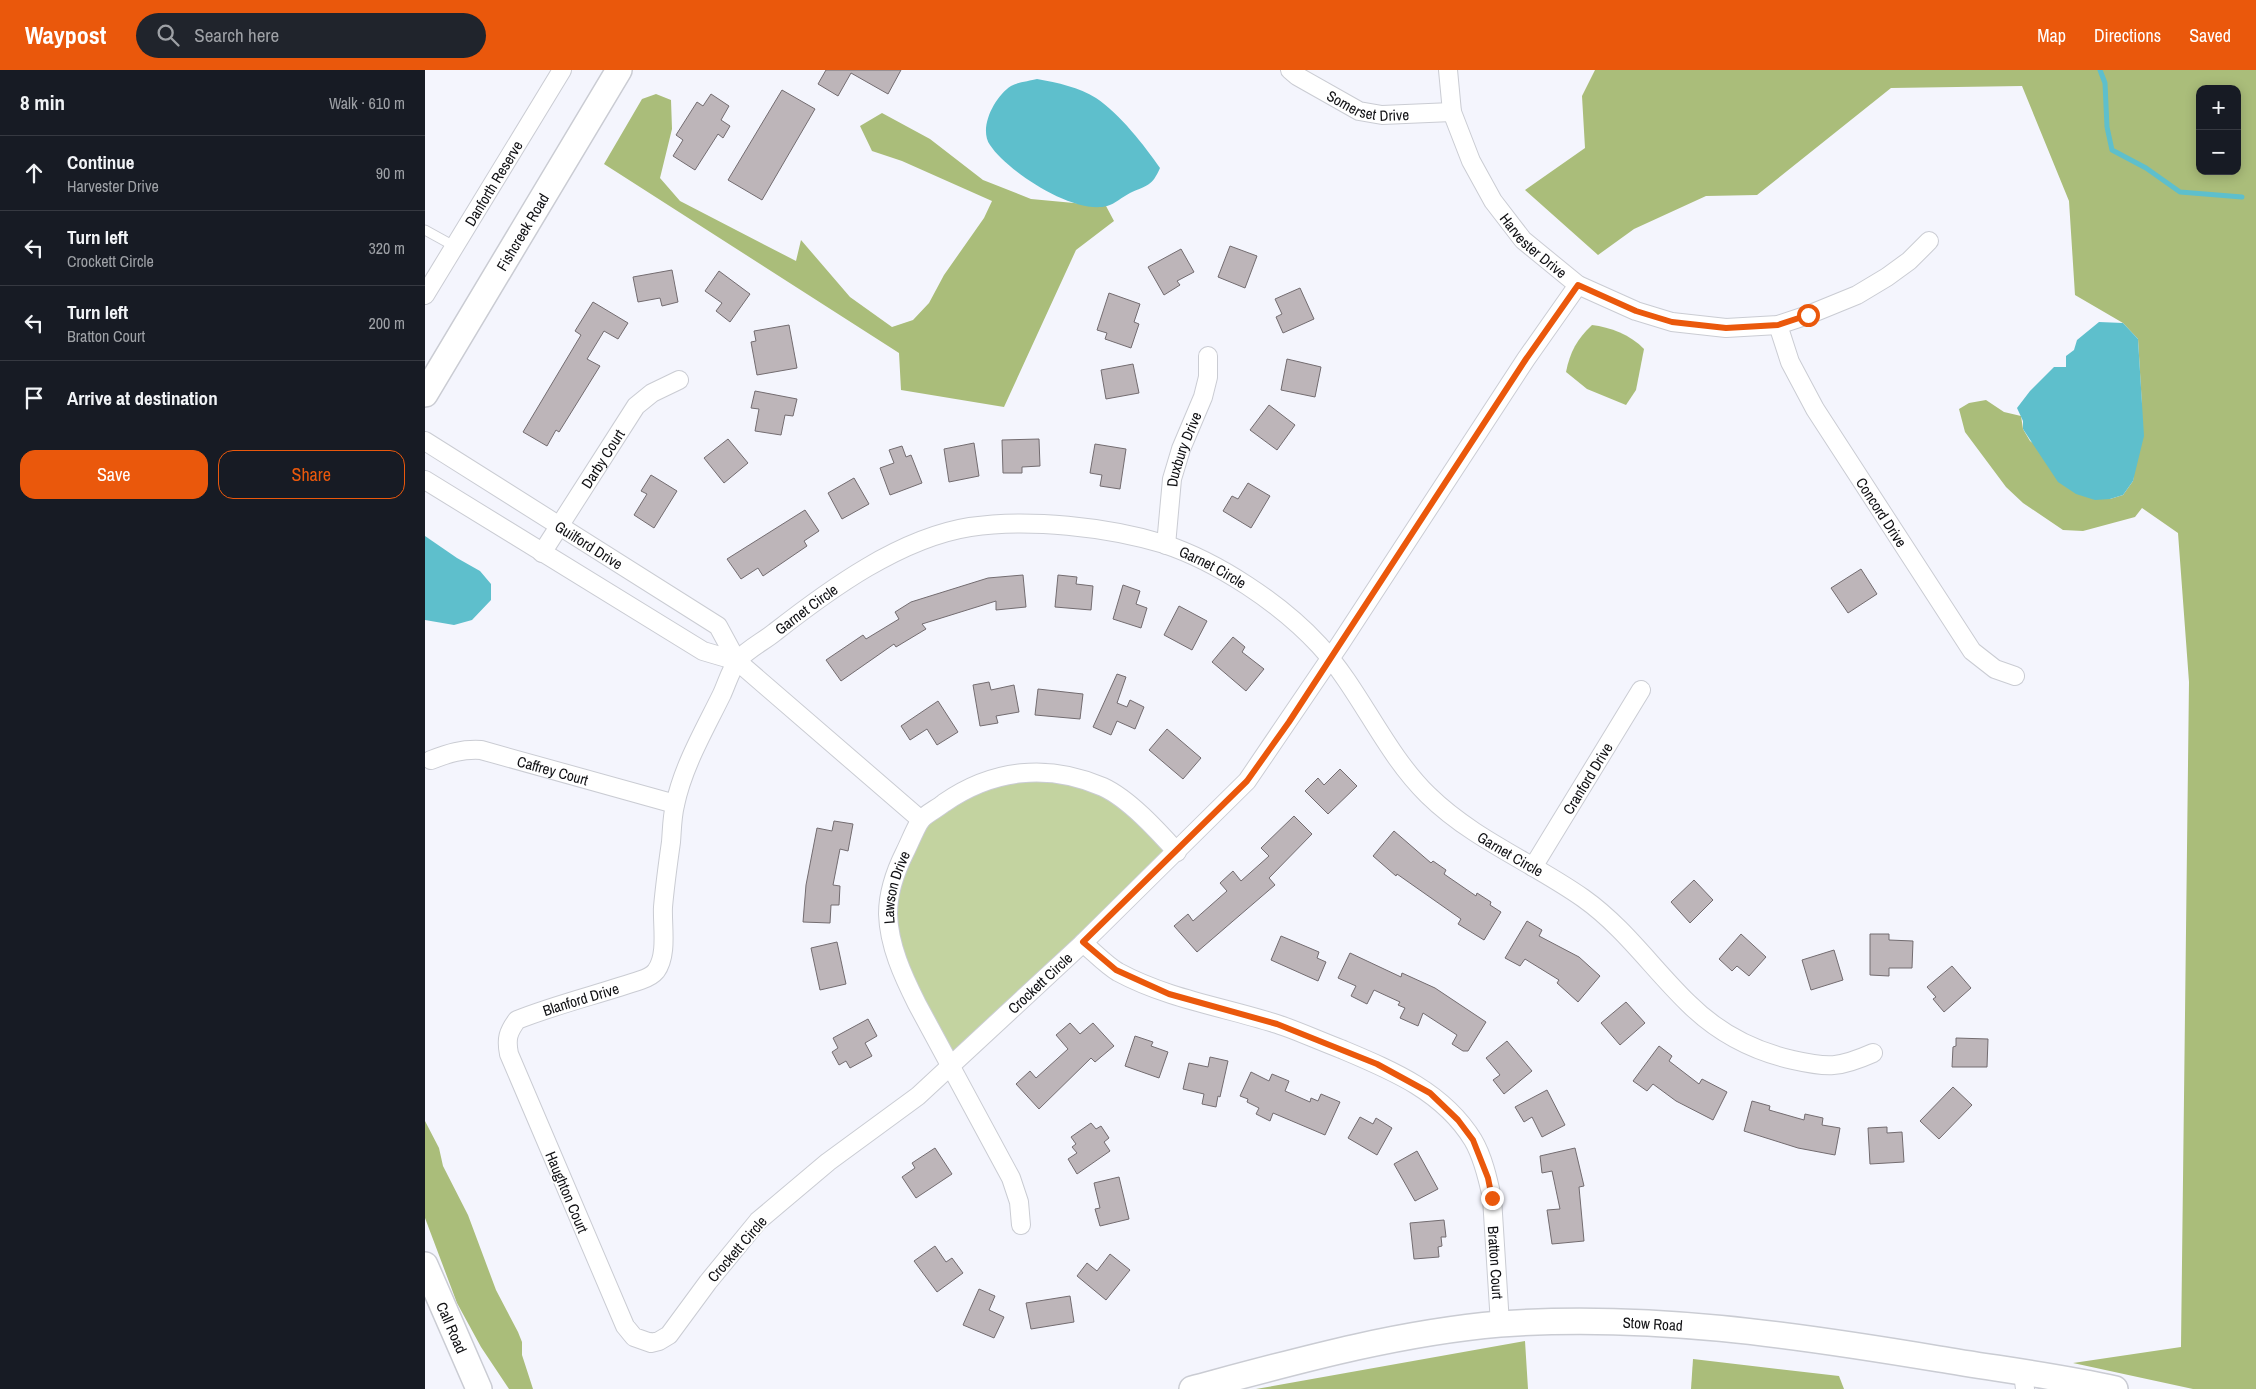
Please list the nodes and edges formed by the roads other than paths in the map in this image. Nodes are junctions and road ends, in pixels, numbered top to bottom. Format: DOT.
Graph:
graph roads {
  1 [pos="562,70"];
  2 [pos="619,70"];
  3 [pos="1290,70"];
  4 [pos="1448,70"];
  5 [pos="1452,112"];
  6 [pos="425,230"];
  7 [pos="1929,241"];
  8 [pos="454,246"];
  9 [pos="1578,285"];
  10 [pos="426,292"];
  11 [pos="1778,325"];
  12 [pos="1208,356"];
  13 [pos="679,380"];
  14 [pos="425,394"];
  15 [pos="425,441"];
  16 [pos="425,480"];
  17 [pos="560,526"];
  18 [pos="1166,545"];
  19 [pos="542,553"];
  20 [pos="1330,660"];
  21 [pos="737,661"];
  22 [pos="2015,676"];
  23 [pos="1641,690"];
  24 [pos="431,760"];
  25 [pos="675,804"];
  26 [pos="921,820"];
  27 [pos="1177,852"];
  28 [pos="1533,867"];
  29 [pos="1083,942"];
  30 [pos="646,979"];
  31 [pos="517,1020"];
  32 [pos="1873,1053"];
  33 [pos="950,1066"];
  34 [pos="1021,1225"];
  35 [pos="425,1266"];
  36 [pos="1500,1324"];
  37 [pos="659,1341"];
  38 [pos="2024,1381"];
  39 [pos="479,1389"];
  40 [pos="1192,1389"];
  41 [pos="2115,1389"];
  1 -- 8 [label="street, Danforth Reserve"];
  2 -- 14 [label="street, Fishcreek Road"];
  3 -- 5 [label="street, Somerset Drive"];
  4 -- 5 [label="street, Harvester Drive"];
  5 -- 9 [label="street, Harvester Drive"];
  6 -- 8 [label="lane"];
  7 -- 11 [label="street, Harvester Drive"];
  8 -- 10 [label="street, Danforth Reserve"];
  9 -- 11 [label="street, Harvester Drive"];
  9 -- 20 [label="street, Crockett Circle"];
  11 -- 22 [label="street, Concord Drive"];
  12 -- 18 [label="street, Duxbury Drive"];
  13 -- 17 [label="street, Darby Court"];
  15 -- 17 [label="street, Guilford Drive"];
  16 -- 19 [label="street, Guilford Drive"];
  17 -- 19 [label="street, Darby Court"];
  17 -- 21 [label="street, Guilford Drive"];
  18 -- 20 [label="street, Garnet Circle"];
  18 -- 21 [label="street, Garnet Circle"];
  19 -- 21 [label="street, Guilford Drive"];
  20 -- 27 [label="street, Crockett Circle"];
  20 -- 28 [label="street, Garnet Circle"];
  21 -- 25 [label="street, Garnet Circle"];
  21 -- 26 [label="street, Guilford Drive"];
  23 -- 28 [label="street, Cranford Drive"];
  24 -- 25 [label="street, Caffrey Court"];
  25 -- 30 [label="street, Garnet Circle"];
  26 -- 27 [label="street, Lawson Drive"];
  26 -- 33 [label="street, Lawson Drive"];
  27 -- 29 [label="street, Crockett Circle"];
  28 -- 32 [label="street, Garnet Circle"];
  29 -- 33 [label="street, Crockett Circle"];
  29 -- 36 [label="street, Bratton Court"];
  30 -- 31 [label="street, Blanford Drive"];
  31 -- 37 [label="street, Haughton Court"];
  33 -- 34 [label="street, Lawson Drive"];
  33 -- 37 [label="street, Crockett Circle"];
  35 -- 39 [label="street, Call Road"];
  36 -- 38 [label="street, Stow Road"];
  36 -- 40 [label="street, Stow Road"];
  38 -- 41 [label="street, Stow Road"];
}
